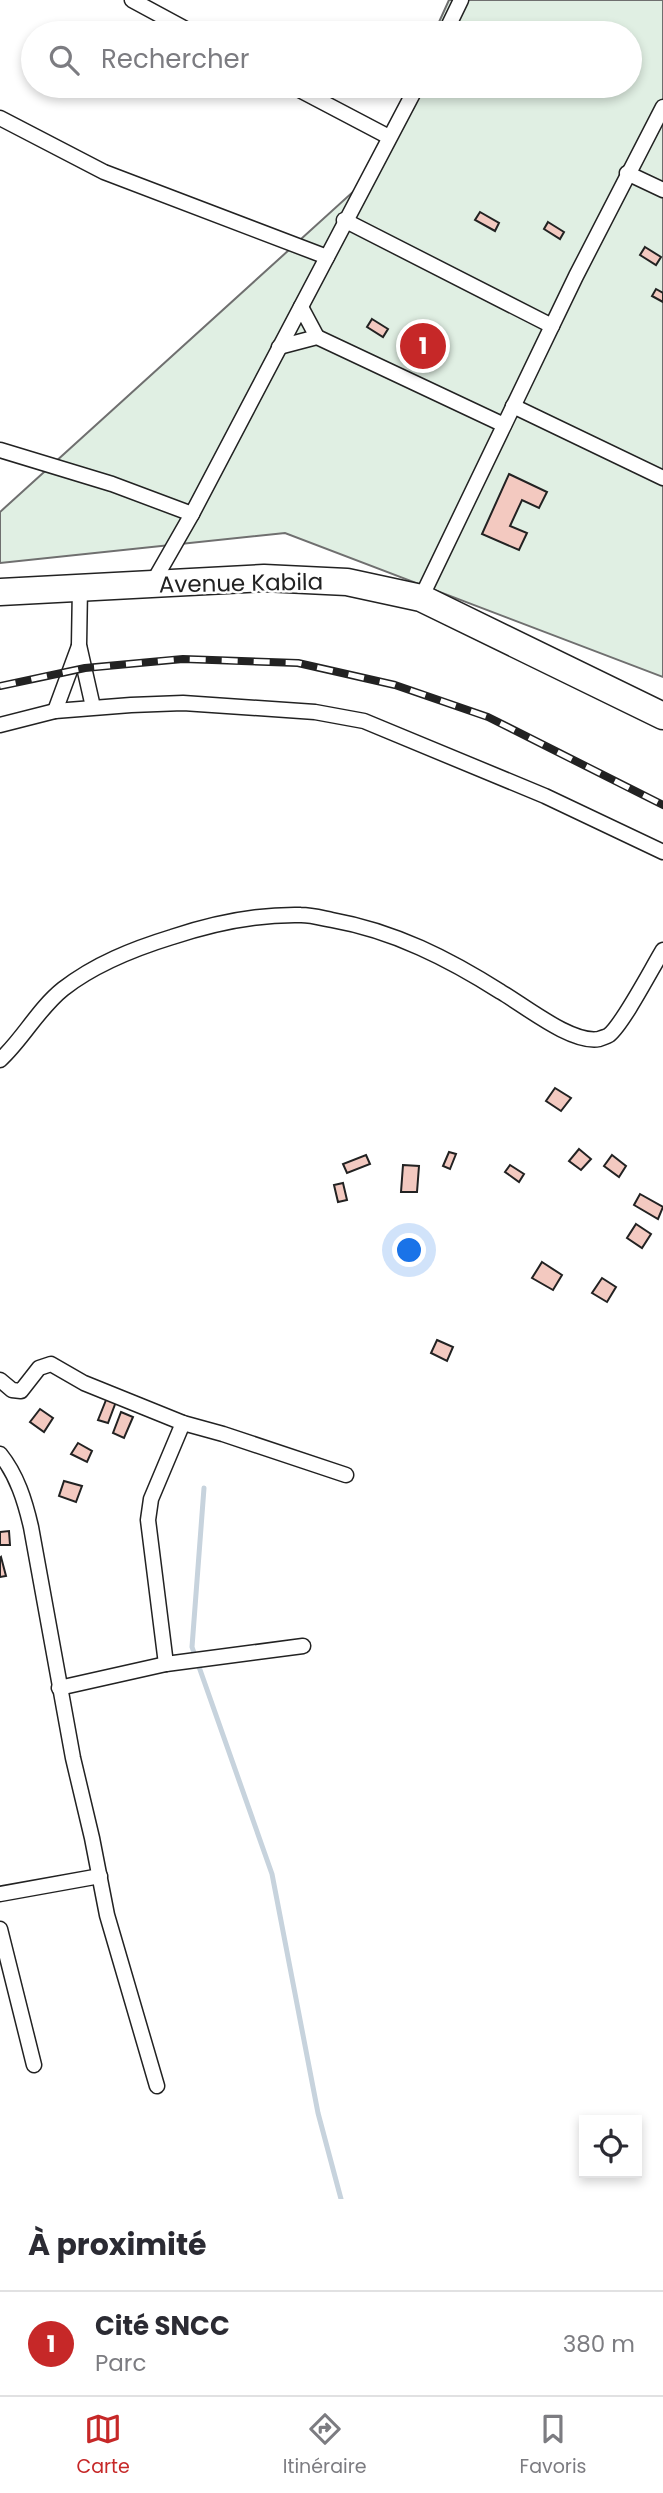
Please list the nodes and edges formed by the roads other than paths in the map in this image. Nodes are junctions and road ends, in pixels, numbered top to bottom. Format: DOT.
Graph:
graph roads {
  1 [pos="132,0"];
  2 [pos="461,0"];
  3 [pos="171,21"];
  4 [pos="451,21"];
  5 [pos="315,98"];
  6 [pos="410,98"];
  7 [pos="663,107"];
  8 [pos="0,118"];
  9 [pos="389,136"];
  10 [pos="627,173"];
  11 [pos="663,190"];
  12 [pos="344,220"];
  13 [pos="327,257"];
  14 [pos="302,307"];
  15 [pos="552,326"];
  16 [pos="317,337"];
  17 [pos="279,347"];
  18 [pos="513,406"];
  19 [pos="504,425"];
  20 [pos="0,450"];
  21 [pos="663,478"];
  22 [pos="192,514"];
  23 [pos="152,584"];
  24 [pos="80,587"];
  25 [pos="0,592"];
  26 [pos="421,598"];
  27 [pos="79,645"];
  28 [pos="93,707"];
  29 [pos="55,711"];
  30 [pos="663,716"];
  31 [pos="0,725"];
  32 [pos="663,852"];
  33 [pos="663,950"];
  34 [pos="0,1060"];
  35 [pos="0,1380"];
  36 [pos="183,1423"];
  37 [pos="0,1454"];
  38 [pos="346,1475"];
  39 [pos="303,1646"];
  40 [pos="166,1664"];
  41 [pos="59,1688"];
  42 [pos="100,1876"];
  43 [pos="0,1894"];
  44 [pos="0,1929"];
  45 [pos="34,2064"];
  46 [pos="157,2086"];
  1 -- 3 [label="street"];
  2 -- 4 [label="street"];
  5 -- 9 [label="street"];
  6 -- 9 [label="street"];
  7 -- 10 [label="street"];
  8 -- 13 [label="street"];
  9 -- 12 [label="street"];
  10 -- 11 [label="street"];
  10 -- 15 [label="street"];
  12 -- 13 [label="street"];
  12 -- 15 [label="street"];
  13 -- 14 [label="street"];
  14 -- 16 [label="street"];
  14 -- 17 [label="street"];
  15 -- 18 [label="street"];
  16 -- 17 [label="street"];
  16 -- 19 [label="street"];
  17 -- 22 [label="street"];
  18 -- 19 [label="street"];
  18 -- 21 [label="street"];
  19 -- 26 [label="street"];
  20 -- 22 [label="street"];
  22 -- 23 [label="street"];
  23 -- 24 [label="highway, Avenue Kabila"];
  23 -- 26 [label="highway, Avenue Kabila"];
  24 -- 25 [label="highway, Avenue Kabila"];
  24 -- 27 [label="street"];
  26 -- 30 [label="highway, Avenue Kabila"];
  27 -- 28 [label="street"];
  27 -- 29 [label="street"];
  28 -- 29 [label="street"];
  28 -- 32 [label="street"];
  29 -- 31 [label="street"];
  33 -- 34 [label="street"];
  35 -- 36 [label="street"];
  36 -- 38 [label="street"];
  36 -- 40 [label="street"];
  37 -- 41 [label="street"];
  39 -- 40 [label="street"];
  40 -- 41 [label="street"];
  41 -- 42 [label="street"];
  42 -- 43 [label="street"];
  42 -- 46 [label="street"];
  44 -- 45 [label="street"];
}
